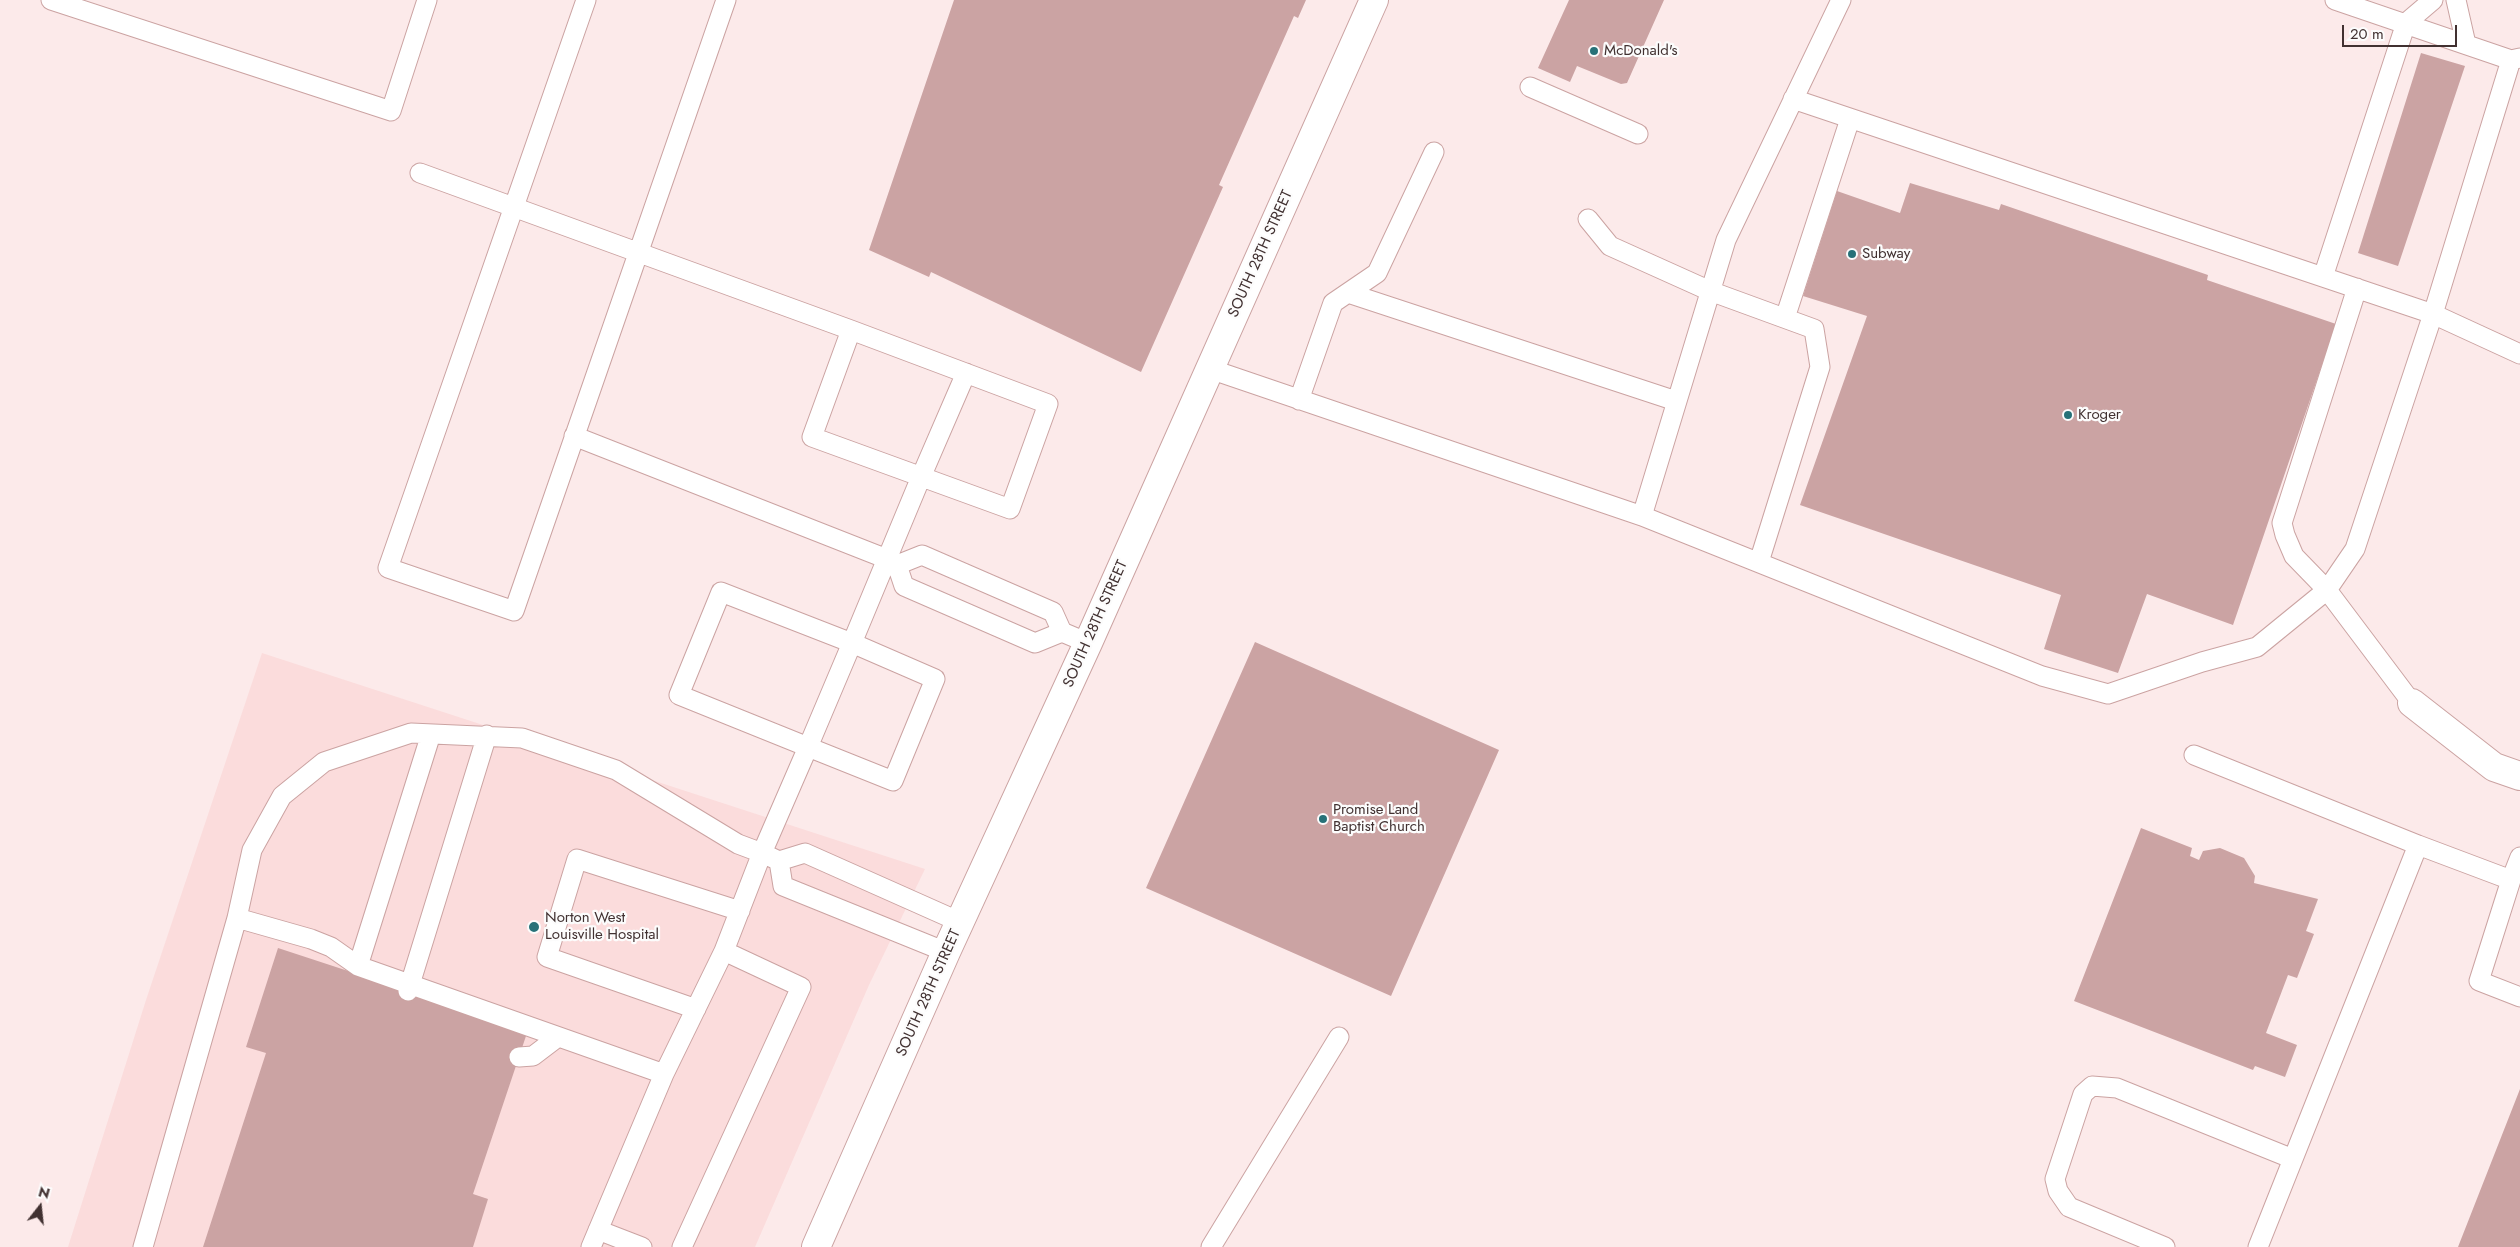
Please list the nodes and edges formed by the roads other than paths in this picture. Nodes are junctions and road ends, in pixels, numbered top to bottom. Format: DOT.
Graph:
graph roads {
  1 [pos="51,0"];
  2 [pos="427,0"];
  3 [pos="586,0"];
  4 [pos="726,0"];
  5 [pos="1374,0"];
  6 [pos="1841,0"];
  7 [pos="2335,0"];
  8 [pos="2433,0"];
  9 [pos="2456,0"];
  10 [pos="2406,23"];
  11 [pos="2466,44"];
  12 [pos="2515,59"];
  13 [pos="1530,87"];
  14 [pos="1793,99"];
  15 [pos="1850,119"];
  16 [pos="1638,134"];
  17 [pos="1434,152"];
  18 [pos="420,173"];
  19 [pos="514,207"];
  20 [pos="1588,219"];
  21 [pos="638,253"];
  22 [pos="2323,277"];
  23 [pos="2357,288"];
  24 [pos="1710,291"];
  25 [pos="1348,293"];
  26 [pos="2433,314"];
  27 [pos="1785,318"];
  28 [pos="851,330"];
  29 [pos="2520,354"];
  30 [pos="1210,369"];
  31 [pos="966,373"];
  32 [pos="1299,400"];
  33 [pos="1676,401"];
  34 [pos="574,436"];
  35 [pos="921,477"];
  36 [pos="1642,516"];
  37 [pos="892,562"];
  38 [pos="1758,562"];
  39 [pos="2327,590"];
  40 [pos="1062,632"];
  41 [pos="1088,642"];
  42 [pos="852,643"];
  43 [pos="2412,703"];
  44 [pos="431,734"];
  45 [pos="487,735"];
  46 [pos="808,747"];
  47 [pos="2194,756"];
  48 [pos="2520,776"];
  49 [pos="2418,845"];
  50 [pos="770,857"];
  51 [pos="2520,857"];
  52 [pos="2512,880"];
  53 [pos="740,911"];
  54 [pos="237,918"];
  55 [pos="960,922"];
  56 [pos="724,951"];
  57 [pos="946,952"];
  58 [pos="358,966"];
  59 [pos="409,988"];
  60 [pos="2520,997"];
  61 [pos="696,1008"];
  62 [pos="558,1037"];
  63 [pos="1339,1037"];
  64 [pos="519,1057"];
  65 [pos="664,1074"];
  66 [pos="2293,1159"];
  67 [pos="594,1239"];
  68 [pos="143,1247"];
  69 [pos="642,1247"];
  70 [pos="682,1247"];
  71 [pos="816,1247"];
  72 [pos="1211,1247"];
  73 [pos="2165,1247"];
  74 [pos="2258,1247"];
  1 -- 2 [label="lane"];
  3 -- 19 [label="lane"];
  4 -- 21 [label="lane"];
  5 -- 30 [label="street, SOUTH 28TH STREET"];
  6 -- 14 [label="lane"];
  7 -- 10 [label="lane"];
  8 -- 10 [label="lane"];
  9 -- 11 [label="lane"];
  10 -- 11 [label="lane"];
  10 -- 22 [label="lane"];
  11 -- 12 [label="lane"];
  12 -- 26 [label="lane"];
  13 -- 16 [label="lane"];
  14 -- 15 [label="lane"];
  14 -- 24 [label="lane"];
  15 -- 22 [label="lane"];
  15 -- 27 [label="lane"];
  17 -- 25 [label="lane"];
  18 -- 19 [label="lane"];
  19 -- 21 [label="lane"];
  19 -- 34 [label="lane"];
  20 -- 24 [label="lane"];
  21 -- 28 [label="lane"];
  21 -- 34 [label="lane"];
  22 -- 23 [label="lane"];
  23 -- 26 [label="lane"];
  23 -- 39 [label="lane"];
  24 -- 27 [label="lane"];
  24 -- 33 [label="lane"];
  25 -- 32 [label="lane"];
  25 -- 33 [label="lane"];
  26 -- 29 [label="lane"];
  26 -- 39 [label="lane"];
  27 -- 38 [label="lane"];
  28 -- 31 [label="lane"];
  28 -- 35 [label="lane"];
  30 -- 32 [label="lane"];
  30 -- 41 [label="street, SOUTH 28TH STREET"];
  31 -- 35 [label="lane"];
  31 -- 35 [label="lane"];
  32 -- 36 [label="lane"];
  33 -- 36 [label="lane"];
  34 -- 37 [label="lane"];
  35 -- 37 [label="lane"];
  36 -- 38 [label="lane"];
  37 -- 40 [label="lane"];
  37 -- 40 [label="lane"];
  37 -- 42 [label="lane"];
  38 -- 39 [label="lane"];
  39 -- 43 [label="lane"];
  40 -- 41 [label="lane"];
  41 -- 55 [label="street, SOUTH 28TH STREET"];
  42 -- 46 [label="lane"];
  42 -- 46 [label="lane"];
  42 -- 46 [label="lane"];
  43 -- 48 [label="street"];
  44 -- 45 [label="lane"];
  44 -- 54 [label="lane"];
  44 -- 58 [label="lane"];
  45 -- 50 [label="lane"];
  45 -- 59 [label="lane"];
  46 -- 50 [label="lane"];
  47 -- 49 [label="lane"];
  49 -- 52 [label="lane"];
  49 -- 66 [label="lane"];
  50 -- 53 [label="lane"];
  50 -- 55 [label="lane"];
  50 -- 57 [label="lane"];
  51 -- 52 [label="lane"];
  52 -- 60 [label="lane"];
  53 -- 56 [label="lane"];
  53 -- 61 [label="lane"];
  54 -- 58 [label="lane"];
  54 -- 68 [label="lane"];
  55 -- 57 [label="street, SOUTH 28TH STREET"];
  56 -- 61 [label="lane"];
  56 -- 70 [label="lane"];
  57 -- 71 [label="street, SOUTH 28TH STREET"];
  58 -- 59 [label="lane"];
  59 -- 62 [label="lane"];
  61 -- 65 [label="lane"];
  62 -- 64 [label="lane"];
  62 -- 65 [label="lane"];
  63 -- 72 [label="lane"];
  65 -- 67 [label="lane"];
  66 -- 73 [label="lane"];
  66 -- 74 [label="lane"];
  67 -- 69 [label="lane"];
}
